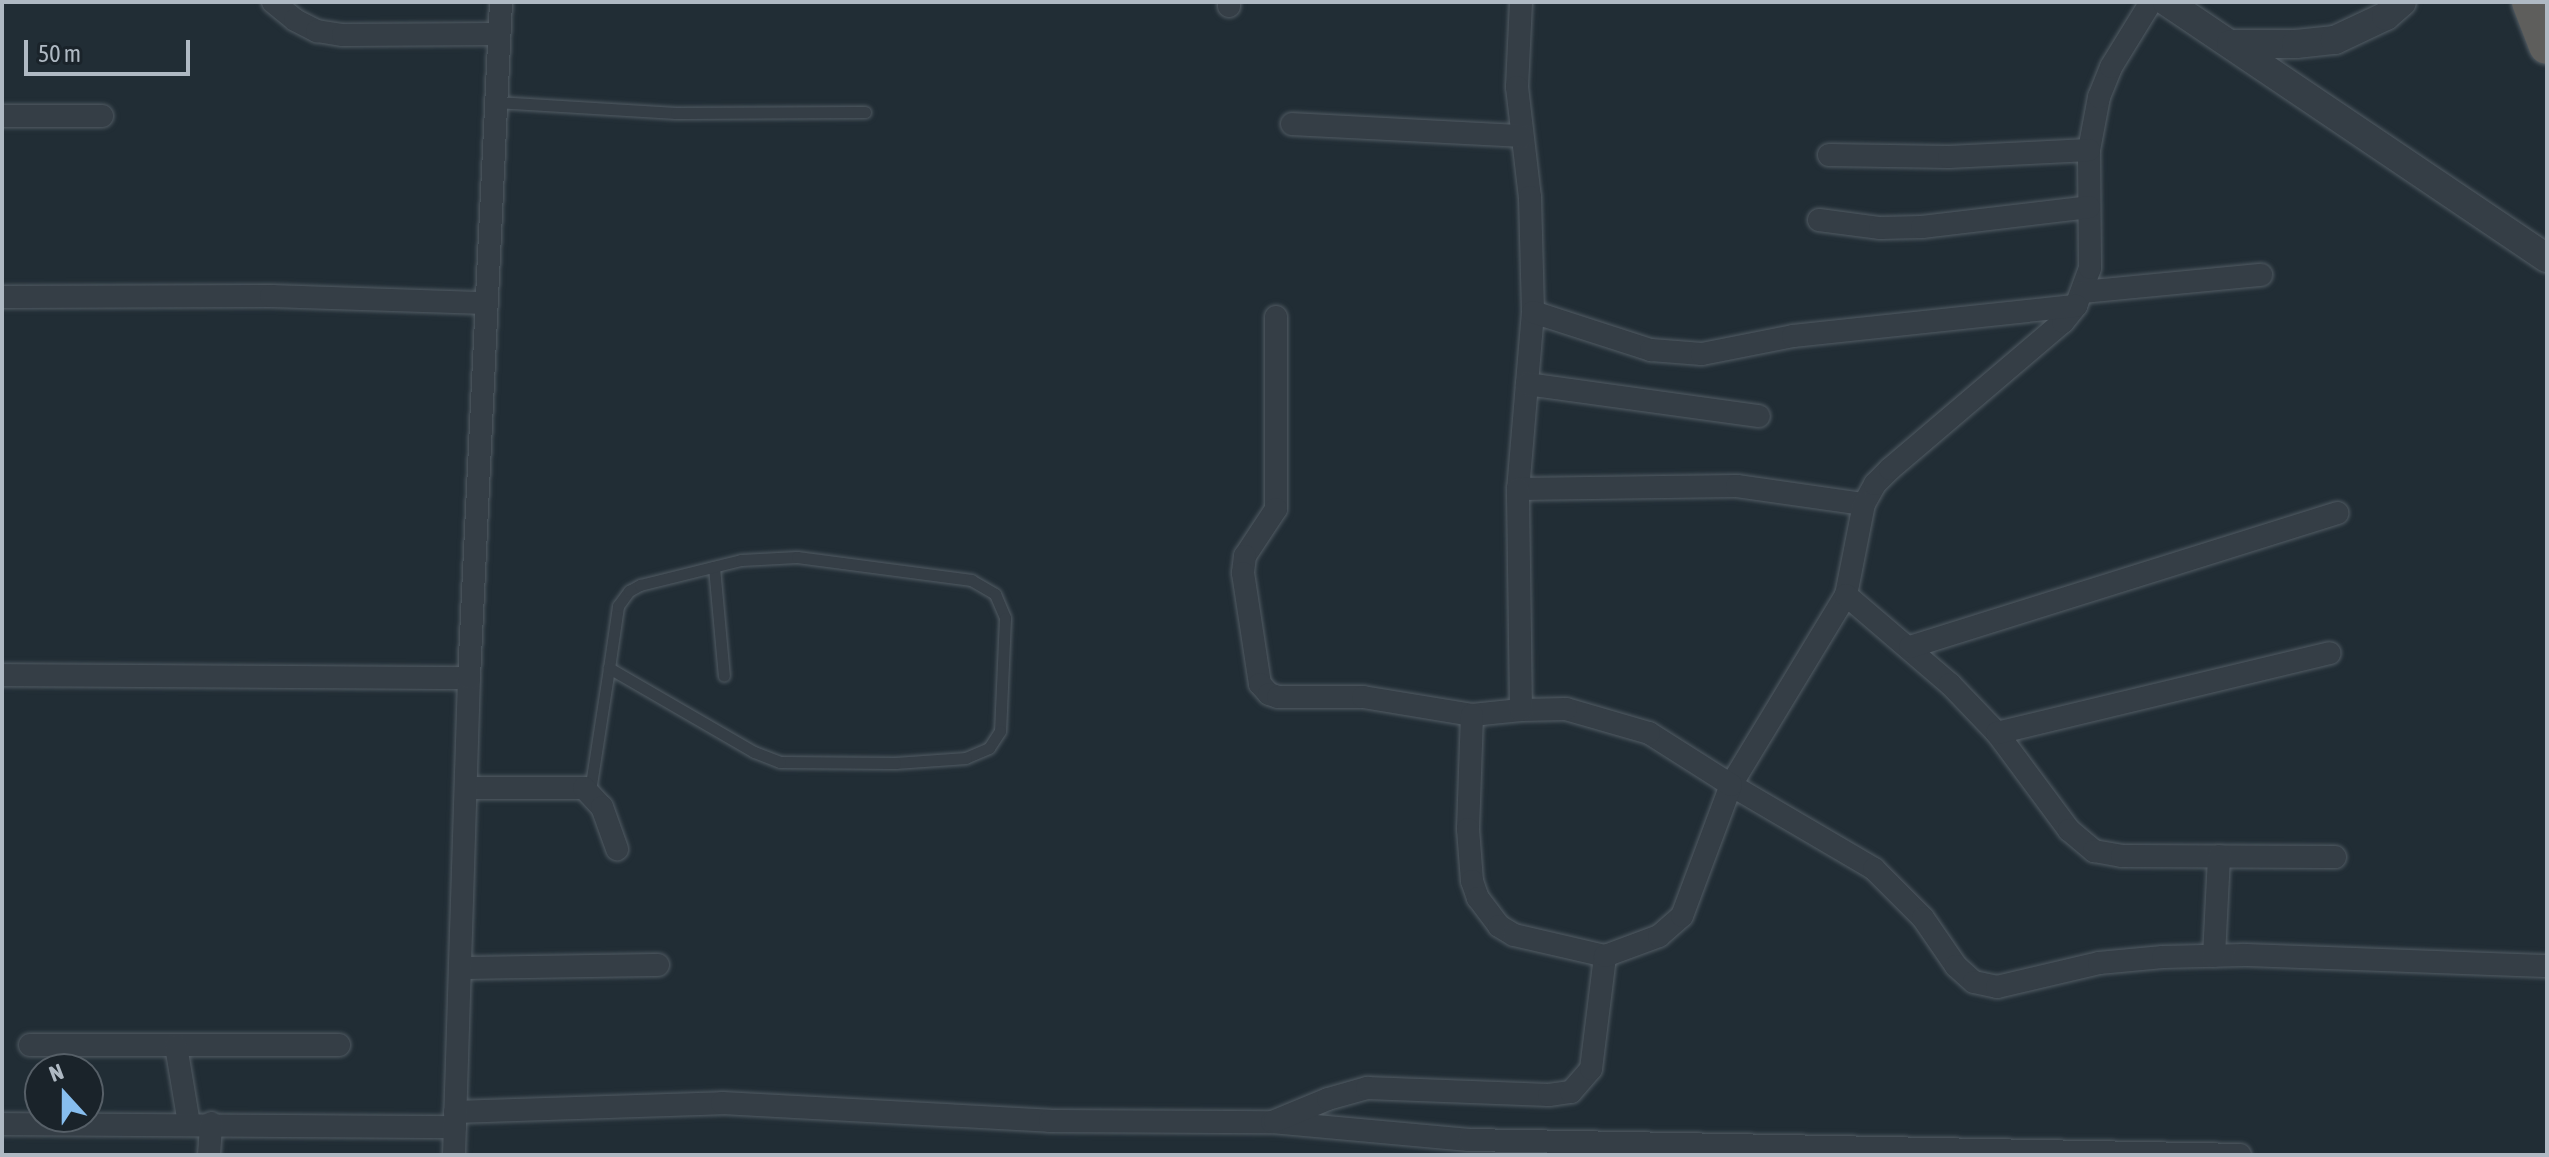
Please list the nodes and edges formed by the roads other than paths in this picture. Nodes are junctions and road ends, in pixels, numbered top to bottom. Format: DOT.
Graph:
graph roads {
  1 [pos="273,2"];
  2 [pos="501,2"];
  3 [pos="1521,2"];
  4 [pos="2151,2"];
  5 [pos="2167,2"];
  6 [pos="2402,2"];
  7 [pos="2530,2"];
  8 [pos="499,34"];
  9 [pos="2231,44"];
  10 [pos="2547,46"];
  11 [pos="496,102"];
  12 [pos="865,112"];
  13 [pos="2,116"];
  14 [pos="102,116"];
  15 [pos="1292,124"];
  16 [pos="1522,136"];
  17 [pos="2089,150"];
  18 [pos="1829,155"];
  19 [pos="2089,207"];
  20 [pos="1819,220"];
  21 [pos="2547,258"];
  22 [pos="2261,275"];
  23 [pos="2,297"];
  24 [pos="2079,299"];
  25 [pos="486,303"];
  26 [pos="1533,312"];
  27 [pos="1276,317"];
  28 [pos="1527,384"];
  29 [pos="1759,416"];
  30 [pos="1518,489"];
  31 [pos="1864,504"];
  32 [pos="2338,513"];
  33 [pos="714,567"];
  34 [pos="1846,595"];
  35 [pos="1910,647"];
  36 [pos="2330,653"];
  37 [pos="609,668"];
  38 [pos="2,675"];
  39 [pos="724,676"];
  40 [pos="469,678"];
  41 [pos="1521,710"];
  42 [pos="1472,715"];
  43 [pos="1997,733"];
  44 [pos="1731,785"];
  45 [pos="467,788"];
  46 [pos="590,791"];
  47 [pos="617,849"];
  48 [pos="2219,856"];
  49 [pos="2335,857"];
  50 [pos="1605,956"];
  51 [pos="2214,956"];
  52 [pos="658,965"];
  53 [pos="2547,966"];
  54 [pos="462,968"];
  55 [pos="30,1045"];
  56 [pos="339,1045"];
  57 [pos="66,1046"];
  58 [pos="176,1046"];
  59 [pos="66,1053"];
  60 [pos="455,1119"];
  61 [pos="104,1121"];
  62 [pos="1272,1122"];
  63 [pos="24,1123"];
  64 [pos="2,1124"];
  65 [pos="200,1124"];
  66 [pos="209,1155"];
  67 [pos="454,1155"];
  68 [pos="2240,1155"];
  1 -- 8 [label="street"];
  2 -- 8 [label="street"];
  3 -- 16 [label="street"];
  4 -- 17 [label="street"];
  5 -- 9 [label="street"];
  6 -- 9 [label="street"];
  7 -- 10 [label="highway"];
  8 -- 11 [label="street"];
  9 -- 21 [label="street"];
  11 -- 12 [label="lane"];
  11 -- 25 [label="street"];
  13 -- 14 [label="street"];
  15 -- 16 [label="street"];
  16 -- 26 [label="street"];
  17 -- 18 [label="street"];
  17 -- 19 [label="street"];
  19 -- 20 [label="street"];
  19 -- 24 [label="street"];
  22 -- 24 [label="street"];
  23 -- 25 [label="street"];
  24 -- 26 [label="street"];
  24 -- 31 [label="street"];
  25 -- 40 [label="street"];
  26 -- 28 [label="street"];
  27 -- 42 [label="street"];
  28 -- 29 [label="street"];
  28 -- 30 [label="street"];
  30 -- 31 [label="street"];
  30 -- 41 [label="street"];
  31 -- 34 [label="street"];
  32 -- 35 [label="street"];
  33 -- 37 [label="lane"];
  33 -- 37 [label="lane"];
  33 -- 39 [label="lane"];
  34 -- 35 [label="street"];
  34 -- 44 [label="street"];
  35 -- 43 [label="street"];
  36 -- 43 [label="street"];
  37 -- 46 [label="lane"];
  38 -- 40 [label="street"];
  40 -- 45 [label="street"];
  41 -- 42 [label="street"];
  41 -- 44 [label="street"];
  42 -- 50 [label="street"];
  43 -- 48 [label="street"];
  44 -- 50 [label="street"];
  44 -- 51 [label="street"];
  45 -- 46 [label="street"];
  45 -- 54 [label="street"];
  46 -- 47 [label="street"];
  48 -- 49 [label="street"];
  48 -- 51 [label="street"];
  50 -- 62 [label="street"];
  51 -- 53 [label="street"];
  52 -- 54 [label="street"];
  54 -- 60 [label="street"];
  55 -- 57 [label="street"];
  56 -- 58 [label="street"];
  57 -- 58 [label="street"];
  57 -- 59 [label="street"];
  58 -- 65 [label="street"];
  60 -- 62 [label="street"];
  60 -- 65 [label="street"];
  60 -- 67 [label="street"];
  61 -- 65 [label="street"];
  62 -- 68 [label="street"];
  63 -- 64 [label="street"];
  65 -- 66 [label="street"];
}
